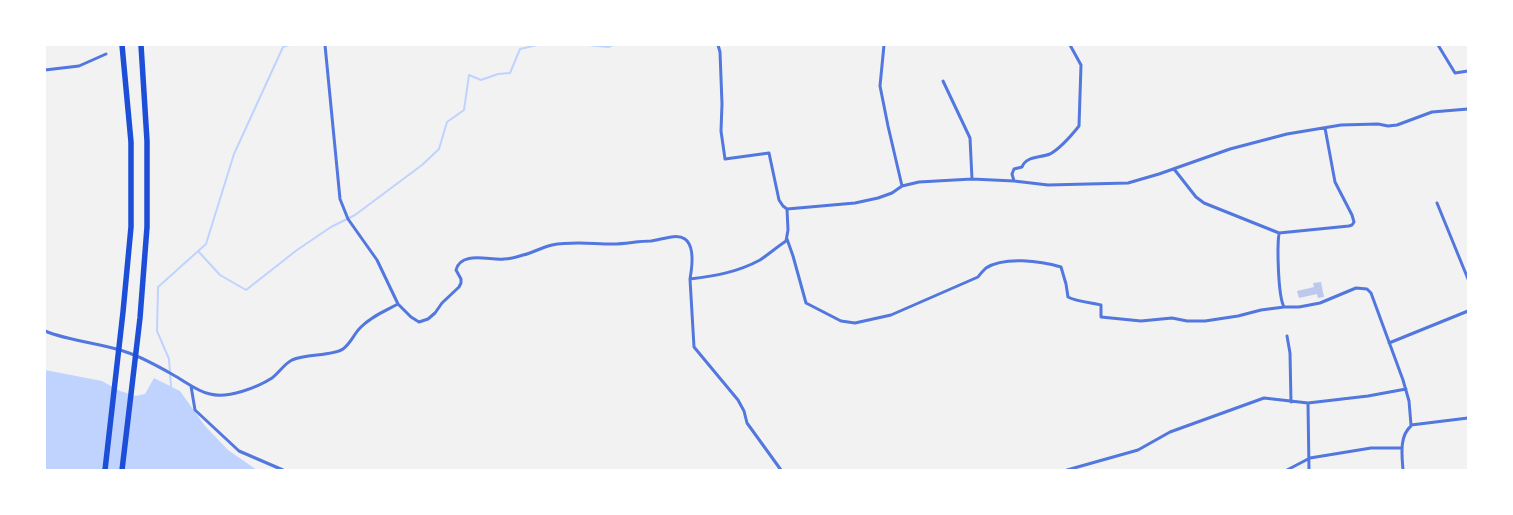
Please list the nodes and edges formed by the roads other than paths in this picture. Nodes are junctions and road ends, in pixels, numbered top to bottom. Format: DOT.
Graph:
graph roads {
  1 [pos="122,45"];
  2 [pos="141,45"];
  3 [pos="325,45"];
  4 [pos="718,45"];
  5 [pos="884,45"];
  6 [pos="1070,45"];
  7 [pos="1438,45"];
  8 [pos="106,54"];
  9 [pos="45,70"];
  10 [pos="1468,71"];
  11 [pos="943,81"];
  12 [pos="1468,109"];
  13 [pos="1325,128"];
  14 [pos="1174,168"];
  15 [pos="972,179"];
  16 [pos="1014,181"];
  17 [pos="902,186"];
  18 [pos="1436,203"];
  19 [pos="787,209"];
  20 [pos="1278,233"];
  21 [pos="787,238"];
  22 [pos="690,279"];
  23 [pos="1468,279"];
  24 [pos="398,304"];
  25 [pos="1284,307"];
  26 [pos="1468,312"];
  27 [pos="45,330"];
  28 [pos="1287,336"];
  29 [pos="1389,343"];
  30 [pos="190,386"];
  31 [pos="1406,389"];
  32 [pos="1291,402"];
  33 [pos="1308,403"];
  34 [pos="1468,418"];
  35 [pos="1411,426"];
  36 [pos="1402,448"];
  37 [pos="1310,458"];
  38 [pos="105,470"];
  39 [pos="122,470"];
  40 [pos="283,470"];
  41 [pos="781,470"];
  42 [pos="1067,470"];
  43 [pos="1287,470"];
  44 [pos="1309,470"];
  45 [pos="1403,470"];
  1 -- 38 [label="highway"];
  2 -- 39 [label="highway"];
  3 -- 24 [label="street"];
  4 -- 19 [label="street"];
  5 -- 17 [label="street"];
  6 -- 16 [label="street"];
  7 -- 10 [label="street"];
  8 -- 9 [label="street"];
  11 -- 15 [label="street"];
  12 -- 13 [label="street"];
  13 -- 14 [label="street"];
  13 -- 20 [label="street"];
  14 -- 16 [label="street"];
  14 -- 20 [label="street"];
  15 -- 16 [label="street"];
  15 -- 17 [label="street"];
  17 -- 19 [label="street"];
  18 -- 23 [label="street"];
  19 -- 21 [label="street"];
  20 -- 25 [label="street"];
  21 -- 22 [label="street"];
  21 -- 25 [label="street"];
  22 -- 24 [label="street"];
  22 -- 41 [label="street"];
  24 -- 30 [label="street"];
  25 -- 29 [label="street"];
  26 -- 29 [label="street"];
  27 -- 30 [label="street"];
  28 -- 32 [label="street"];
  29 -- 31 [label="street"];
  30 -- 40 [label="street"];
  31 -- 33 [label="street"];
  31 -- 35 [label="street"];
  32 -- 33 [label="street"];
  32 -- 42 [label="street"];
  33 -- 37 [label="street"];
  34 -- 35 [label="street"];
  35 -- 36 [label="street"];
  36 -- 37 [label="street"];
  36 -- 45 [label="street"];
  37 -- 43 [label="street"];
  37 -- 44 [label="street"];
}
